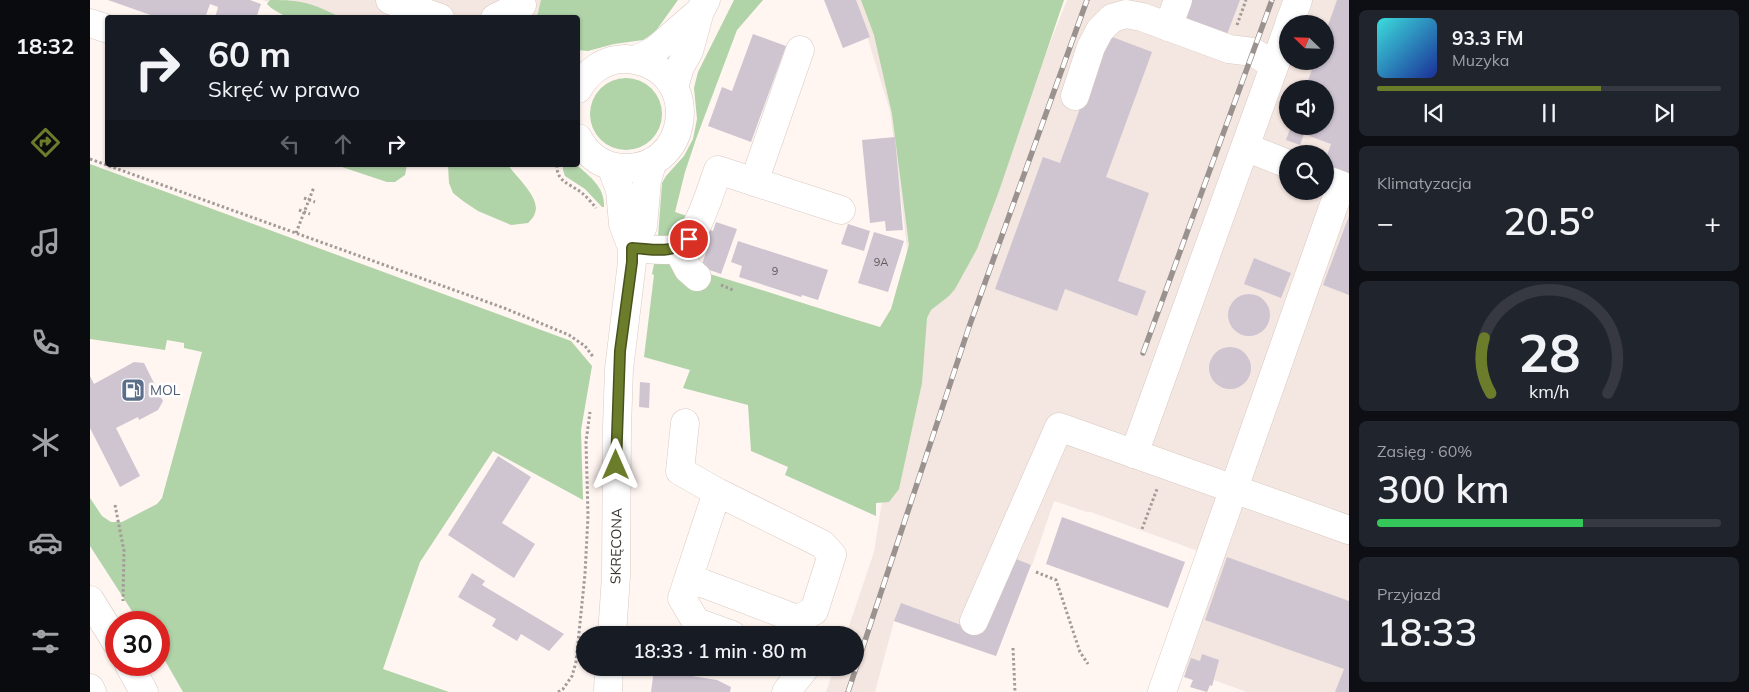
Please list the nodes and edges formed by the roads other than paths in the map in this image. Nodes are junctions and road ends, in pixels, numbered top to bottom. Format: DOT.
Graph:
graph roads {
  1 [pos="390,0"];
  2 [pos="1178,0"];
  3 [pos="1298,0"];
  4 [pos="703,5"];
  5 [pos="523,7"];
  6 [pos="432,15"];
  7 [pos="503,15"];
  8 [pos="1292,15"];
  9 [pos="90,23"];
  10 [pos="1168,27"];
  11 [pos="105,28"];
  12 [pos="800,50"];
  13 [pos="1279,52"];
  14 [pos="637,59"];
  15 [pos="1274,65"];
  16 [pos="583,76"];
  17 [pos="674,87"];
  18 [pos="1075,96"];
  19 [pos="580,141"];
  20 [pos="1245,147"];
  21 [pos="1279,160"];
  22 [pos="653,161"];
  23 [pos="610,166"];
  24 [pos="754,182"];
  25 [pos="1334,182"];
  26 [pos="841,210"];
  27 [pos="676,248"];
  28 [pos="632,255"];
  29 [pos="697,277"];
  30 [pos="685,422"];
  31 [pos="1134,454"];
  32 [pos="1234,489"];
  33 [pos="717,492"];
  34 [pos="1349,530"];
  35 [pos="689,578"];
  36 [pos="90,600"];
  37 [pos="974,621"];
  38 [pos="105,624"];
  39 [pos="613,626"];
  40 [pos="707,626"];
  41 [pos="135,676"];
  42 [pos="609,676"];
  43 [pos="90,688"];
  44 [pos="92,692"];
  45 [pos="144,692"];
  46 [pos="608,692"];
  47 [pos="1162,692"];
  1 -- 6 [label="street"];
  2 -- 10 [label="street"];
  3 -- 8 [label="street"];
  4 -- 14 [label="street"];
  4 -- 17 [label="street"];
  5 -- 7 [label="street"];
  9 -- 11 [label="street"];
  10 -- 15 [label="street"];
  10 -- 18 [label="street"];
  12 -- 24 [label="street"];
  13 -- 15 [label="street"];
  14 -- 16 [label="street"];
  14 -- 17 [label="street"];
  15 -- 20 [label="street"];
  17 -- 22 [label="street"];
  19 -- 23 [label="street"];
  20 -- 21 [label="street"];
  20 -- 31 [label="street"];
  22 -- 23 [label="street"];
  22 -- 28 [label="street, SKRĘCONA"];
  23 -- 28 [label="street, SKRĘCONA"];
  24 -- 26 [label="street"];
  24 -- 27 [label="street"];
  25 -- 32 [label="street"];
  27 -- 28 [label="street"];
  27 -- 29 [label="street"];
  28 -- 39 [label="street, SKRĘCONA"];
  30 -- 33 [label="street"];
  31 -- 32 [label="street"];
  31 -- 37 [label="street"];
  32 -- 34 [label="street"];
  32 -- 47 [label="street"];
  33 -- 35 [label="street"];
  33 -- 35 [label="street"];
  35 -- 40 [label="street"];
  36 -- 38 [label="street"];
  41 -- 45 [label="street"];
  42 -- 46 [label="street"];
  43 -- 44 [label="street"];
}
